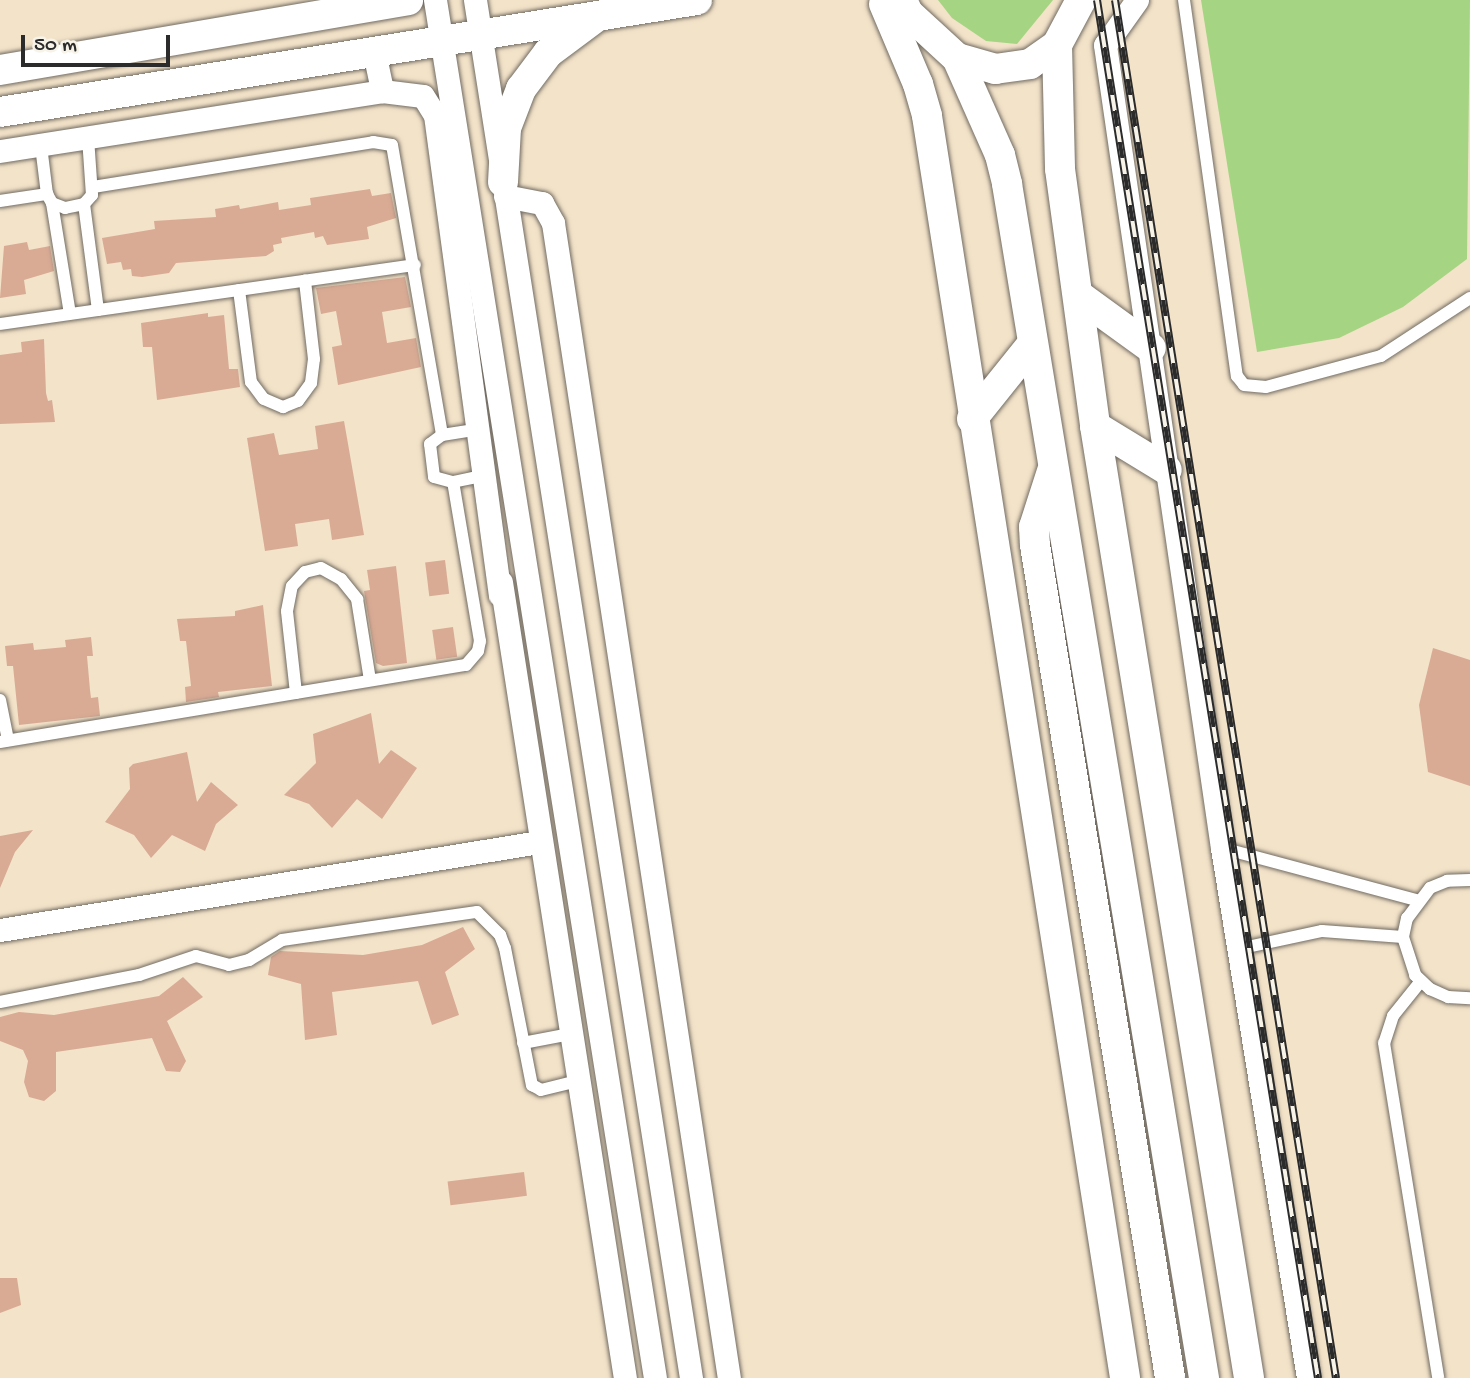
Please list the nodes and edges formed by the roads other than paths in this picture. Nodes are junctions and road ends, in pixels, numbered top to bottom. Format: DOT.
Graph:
graph roads {
  1 [pos="408,0"];
  2 [pos="435,0"];
  3 [pos="475,0"];
  4 [pos="697,0"];
  5 [pos="1081,0"];
  6 [pos="1137,0"];
  7 [pos="1184,0"];
  8 [pos="892,4"];
  9 [pos="319,7"];
  10 [pos="598,16"];
  11 [pos="480,35"];
  12 [pos="442,41"];
  13 [pos="1058,45"];
  14 [pos="374,52"];
  15 [pos="957,58"];
  16 [pos="0,70"];
  17 [pos="382,91"];
  18 [pos="2,111"];
  19 [pos="88,138"];
  20 [pos="41,146"];
  21 [pos="5,151"];
  22 [pos="93,187"];
  23 [pos="504,189"];
  24 [pos="49,199"];
  25 [pos="0,201"];
  26 [pos="83,204"];
  27 [pos="415,265"];
  28 [pos="304,281"];
  29 [pos="239,290"];
  30 [pos="1078,295"];
  31 [pos="1470,298"];
  32 [pos="98,310"];
  33 [pos="70,314"];
  34 [pos="0,324"];
  35 [pos="1032,344"];
  36 [pos="1151,348"];
  37 [pos="972,419"];
  38 [pos="1095,426"];
  39 [pos="475,430"];
  40 [pos="442,435"];
  41 [pos="508,456"];
  42 [pos="1053,467"];
  43 [pos="1167,470"];
  44 [pos="482,476"];
  45 [pos="453,482"];
  46 [pos="500,596"];
  47 [pos="370,680"];
  48 [pos="296,693"];
  49 [pos="0,701"];
  50 [pos="4,741"];
  51 [pos="539,842"];
  52 [pos="1222,848"];
  53 [pos="1470,880"];
  54 [pos="1416,900"];
  55 [pos="0,930"];
  56 [pos="1403,937"];
  57 [pos="1238,949"];
  58 [pos="1421,981"];
  59 [pos="1470,998"];
  60 [pos="0,1002"];
  61 [pos="570,1034"];
  62 [pos="523,1044"];
  63 [pos="578,1081"];
  64 [pos="625,1378"];
  65 [pos="655,1378"];
  66 [pos="691,1378"];
  67 [pos="729,1378"];
  68 [pos="1125,1378"];
  69 [pos="1170,1378"];
  70 [pos="1203,1378"];
  71 [pos="1249,1378"];
  72 [pos="1308,1378"];
  73 [pos="1438,1378"];
  1 -- 9 [label="street"];
  2 -- 12 [label="street"];
  3 -- 11 [label="street"];
  4 -- 10 [label="street"];
  5 -- 13 [label="street"];
  6 -- 36 [label="street"];
  7 -- 31 [label="lane"];
  8 -- 15 [label="street"];
  8 -- 37 [label="street"];
  9 -- 16 [label="street"];
  10 -- 11 [label="street"];
  10 -- 23 [label="street"];
  11 -- 12 [label="street"];
  11 -- 23 [label="street"];
  12 -- 14 [label="street"];
  12 -- 41 [label="street"];
  13 -- 15 [label="street"];
  13 -- 30 [label="street"];
  14 -- 17 [label="street"];
  14 -- 18 [label="street"];
  15 -- 35 [label="street"];
  17 -- 19 [label="street"];
  17 -- 39 [label="street"];
  18 -- 21 [label="street"];
  19 -- 20 [label="street"];
  19 -- 22 [label="lane"];
  20 -- 21 [label="street"];
  20 -- 24 [label="lane"];
  22 -- 26 [label="lane"];
  22 -- 27 [label="lane"];
  23 -- 66 [label="street"];
  23 -- 67 [label="street"];
  24 -- 25 [label="lane"];
  24 -- 26 [label="lane"];
  24 -- 33 [label="lane"];
  26 -- 32 [label="lane"];
  27 -- 28 [label="lane"];
  27 -- 40 [label="lane"];
  28 -- 29 [label="lane"];
  28 -- 29 [label="lane"];
  29 -- 32 [label="lane"];
  30 -- 36 [label="street"];
  30 -- 38 [label="street"];
  32 -- 33 [label="lane"];
  33 -- 34 [label="lane"];
  35 -- 37 [label="street"];
  35 -- 42 [label="street"];
  36 -- 43 [label="street"];
  37 -- 68 [label="street"];
  38 -- 43 [label="street"];
  38 -- 71 [label="street"];
  39 -- 40 [label="lane"];
  39 -- 44 [label="street"];
  40 -- 45 [label="lane"];
  41 -- 46 [label="street"];
  41 -- 65 [label="street"];
  42 -- 69 [label="street"];
  42 -- 70 [label="street"];
  43 -- 52 [label="street"];
  44 -- 45 [label="lane"];
  44 -- 46 [label="street"];
  45 -- 47 [label="lane"];
  46 -- 51 [label="street"];
  47 -- 48 [label="lane"];
  47 -- 48 [label="lane"];
  48 -- 50 [label="lane"];
  49 -- 50 [label="lane"];
  51 -- 55 [label="street"];
  51 -- 61 [label="street"];
  52 -- 54 [label="lane"];
  52 -- 57 [label="street"];
  53 -- 54 [label="lane"];
  54 -- 56 [label="lane"];
  56 -- 57 [label="lane"];
  56 -- 58 [label="lane"];
  57 -- 72 [label="street"];
  58 -- 59 [label="lane"];
  58 -- 73 [label="lane"];
  60 -- 62 [label="lane"];
  61 -- 62 [label="lane"];
  61 -- 63 [label="street"];
  62 -- 63 [label="lane"];
  63 -- 64 [label="street"];
}
